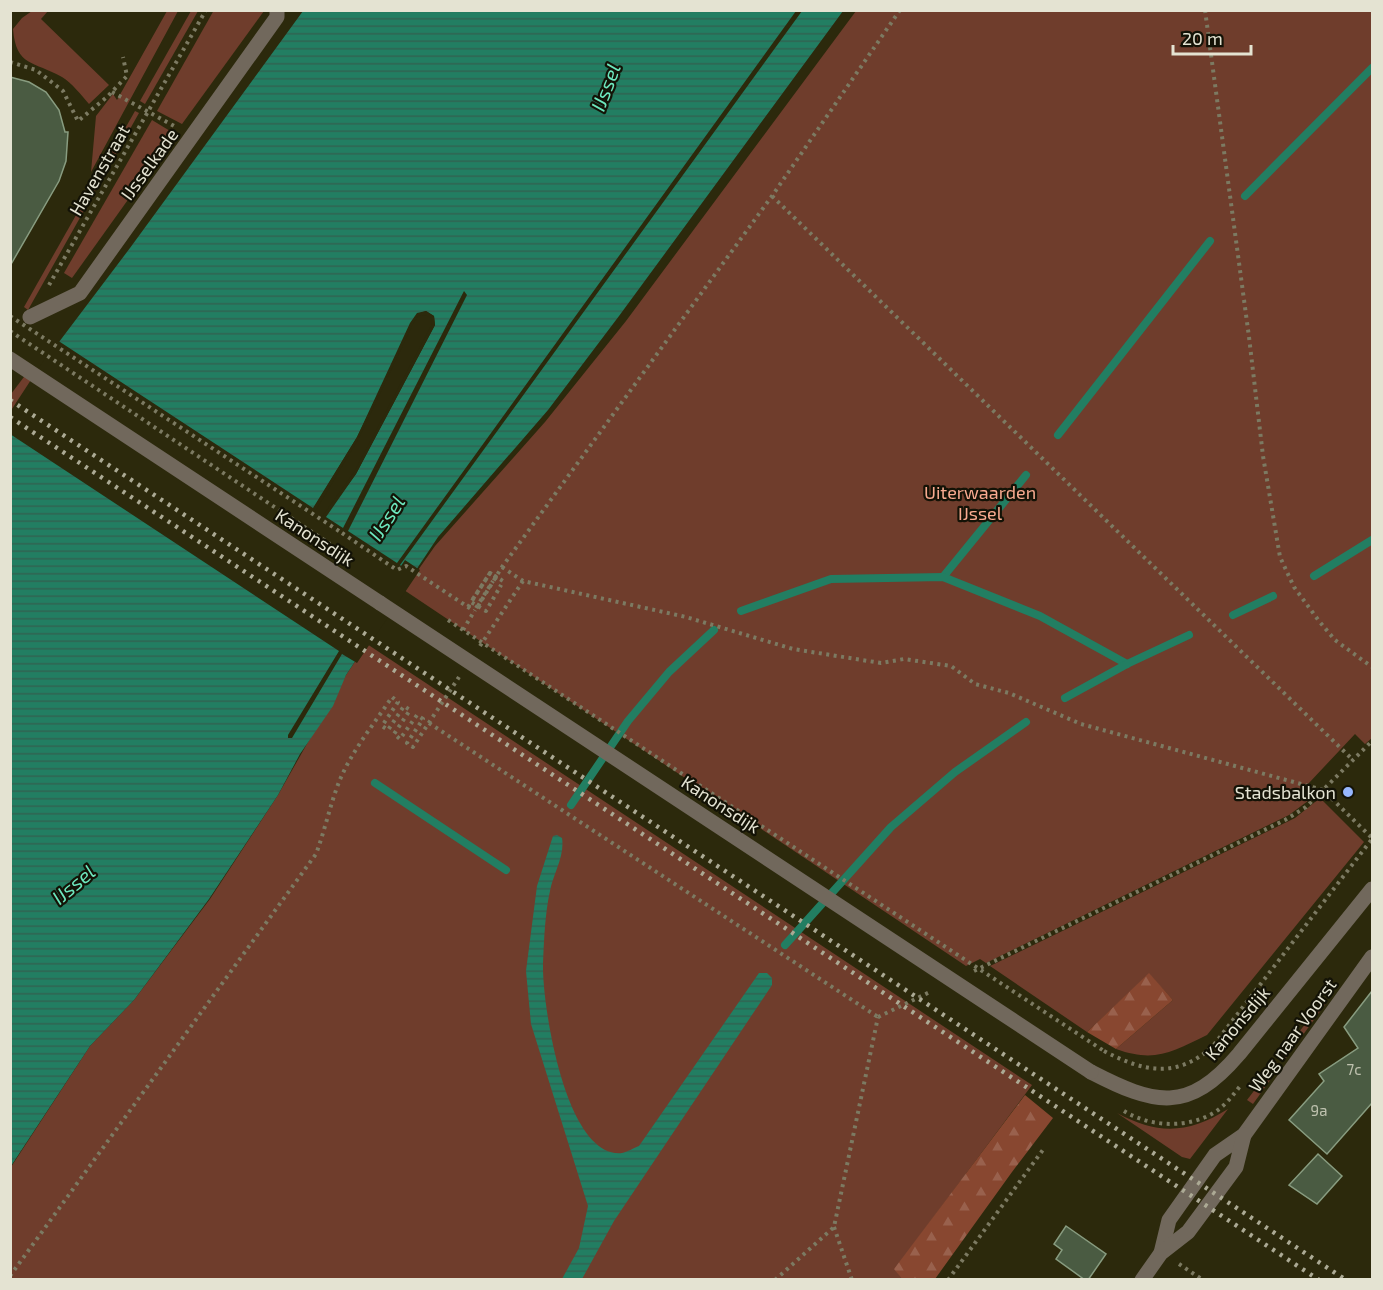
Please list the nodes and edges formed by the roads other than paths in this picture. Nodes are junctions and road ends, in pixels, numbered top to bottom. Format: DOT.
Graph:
graph roads {
  1 [pos="277,10"];
  2 [pos="30,317"];
  3 [pos="10,359"];
  4 [pos="1372,889"];
  5 [pos="1372,957"];
  6 [pos="1244,1135"];
  7 [pos="1161,1253"];
  8 [pos="1142,1280"];
  1 -- 2 [label="street, IJsselkade"];
  3 -- 4 [label="street, Kanonsdijk, bridge"];
  5 -- 6 [label="street, Weg naar Voorst"];
  6 -- 7 [label="street, Weg naar Voorst"];
  6 -- 7 [label="street, Weg naar Voorst"];
  7 -- 8 [label="street, Weg naar Voorst"];
}
